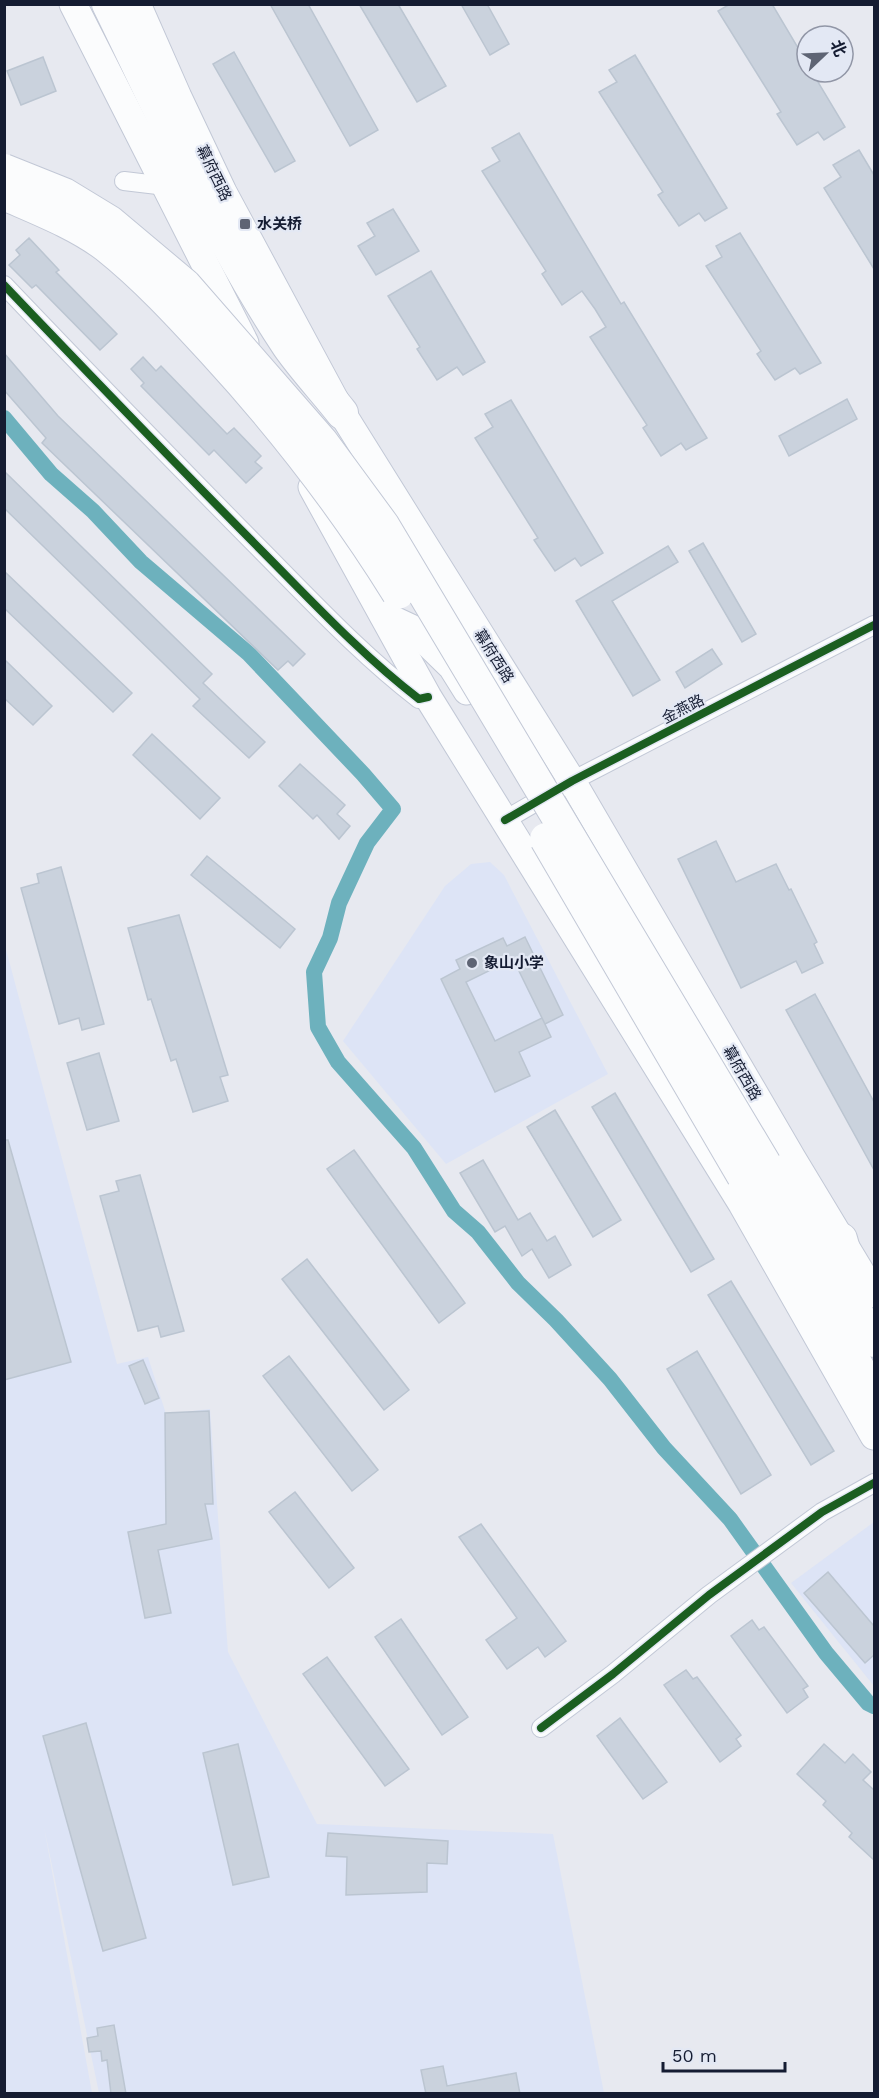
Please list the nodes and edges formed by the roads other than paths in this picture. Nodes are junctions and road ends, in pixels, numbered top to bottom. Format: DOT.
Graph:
graph roads {
  1 [pos="73,4"];
  2 [pos="108,4"];
  3 [pos="137,4"];
  4 [pos="4,170"];
  5 [pos="124,181"];
  6 [pos="166,186"];
  7 [pos="4,195"];
  8 [pos="4,285"];
  9 [pos="342,413"];
  10 [pos="383,615"];
  11 [pos="874,626"];
  12 [pos="518,695"];
  13 [pos="428,697"];
  14 [pos="483,717"];
  15 [pos="572,781"];
  16 [pos="534,803"];
  17 [pos="505,820"];
  18 [pos="625,871"];
  19 [pos="563,914"];
  20 [pos="754,1170"];
  21 [pos="745,1209"];
  22 [pos="841,1239"];
  23 [pos="787,1243"];
  24 [pos="874,1294"];
  25 [pos="870,1334"];
  26 [pos="874,1395"];
  27 [pos="874,1436"];
  28 [pos="874,1483"];
  29 [pos="541,1728"];
  1 -- 6 [label="main road"];
  2 -- 9 [label="highway"];
  3 -- 9 [label="main road, 幕府西路"];
  4 -- 20 [label="highway, 幕府西路, bridge"];
  5 -- 6 [label="street"];
  6 -- 10 [label="main road"];
  7 -- 20 [label="highway, 幕府西路, bridge"];
  8 -- 13 [label="street"];
  9 -- 12 [label="main road, 幕府西路"];
  10 -- 13 [label="main road"];
  10 -- 14 [label="main road"];
  11 -- 15 [label="street, 金燕路"];
  12 -- 14 [label="main road"];
  12 -- 15 [label="main road, 幕府西路"];
  13 -- 17 [label="main road"];
  14 -- 16 [label="main road"];
  15 -- 16 [label="street, 金燕路"];
  15 -- 18 [label="main road, 幕府西路"];
  16 -- 17 [label="street, 金燕路"];
  17 -- 19 [label="main road"];
  18 -- 19 [label="main road"];
  18 -- 22 [label="main road, 幕府西路"];
  19 -- 21 [label="main road"];
  20 -- 23 [label="highway, 幕府西路"];
  20 -- 25 [label="highway, 幕府西路"];
  21 -- 23 [label="highway"];
  21 -- 27 [label="main road"];
  22 -- 24 [label="main road, 幕府西路"];
  22 -- 25 [label="highway"];
  23 -- 26 [label="highway, 幕府西路"];
  28 -- 29 [label="street"];
}
